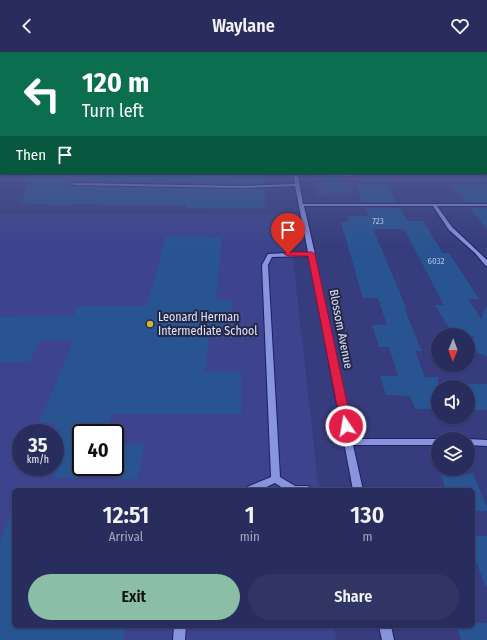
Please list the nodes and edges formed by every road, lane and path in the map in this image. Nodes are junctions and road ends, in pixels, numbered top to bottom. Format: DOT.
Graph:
graph roads {
  1 [pos="299,193"];
  2 [pos="302,205"];
  3 [pos="434,205"];
  4 [pos="487,205"];
  5 [pos="312,254"];
  6 [pos="487,264"];
  7 [pos="349,442"];
  8 [pos="431,442"];
  9 [pos="475,443"];
  10 [pos="487,444"];
  11 [pos="276,479"];
  12 [pos="255,488"];
  13 [pos="291,488"];
  14 [pos="358,488"];
  15 [pos="180,628"];
  16 [pos="385,628"];
  17 [pos="179,640"];
  18 [pos="388,640"];
  1 -- 2 [label="street, Blossom Avenue"];
  2 -- 3 [label="street"];
  2 -- 5 [label="street, Blossom Avenue"];
  3 -- 4 [label="street"];
  3 -- 6 [label="street"];
  5 -- 7 [label="street, Blossom Avenue"];
  5 -- 11 [label="street"];
  7 -- 8 [label="street"];
  7 -- 14 [label="street, Blossom Avenue"];
  9 -- 10 [label="street"];
  11 -- 12 [label="street"];
  11 -- 13 [label="street"];
  15 -- 17 [label="street"];
  16 -- 18 [label="street"];
}
